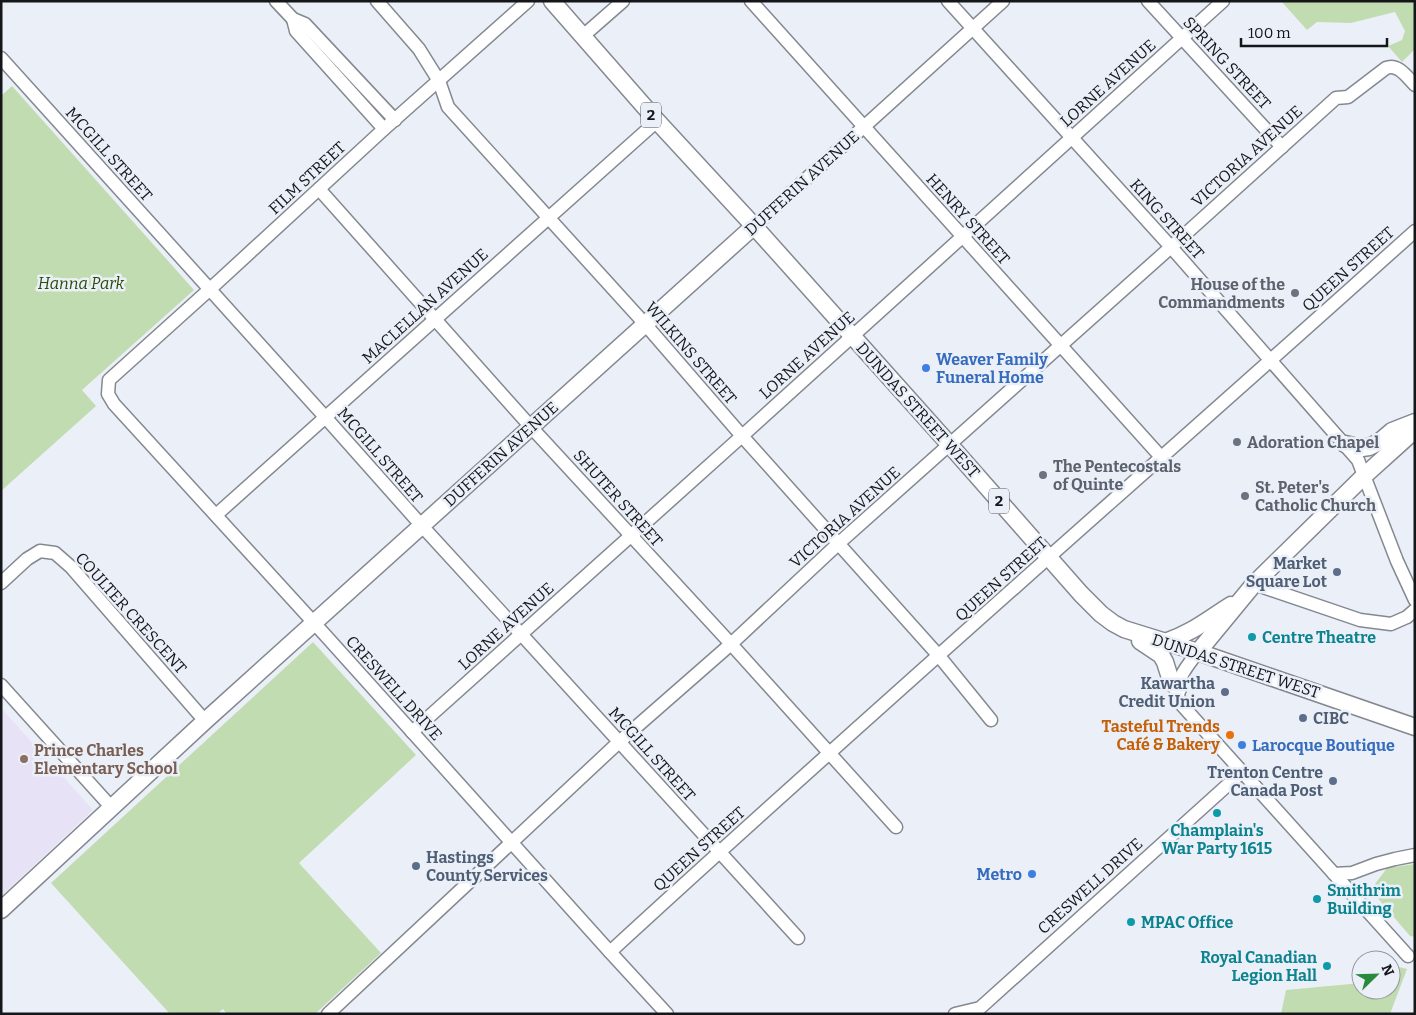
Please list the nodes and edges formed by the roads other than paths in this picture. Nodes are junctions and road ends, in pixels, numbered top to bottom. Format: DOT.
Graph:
graph roads {
  1 [pos="276,1"];
  2 [pos="376,1"];
  3 [pos="528,1"];
  4 [pos="552,1"];
  5 [pos="623,1"];
  6 [pos="751,1"];
  7 [pos="948,1"];
  8 [pos="1003,1"];
  9 [pos="1148,1"];
  10 [pos="1223,1"];
  11 [pos="293,19"];
  12 [pos="973,28"];
  13 [pos="583,36"];
  14 [pos="1182,39"];
  15 [pos="4,67"];
  16 [pos="440,81"];
  17 [pos="1415,85"];
  18 [pos="395,120"];
  19 [pos="657,121"];
  20 [pos="863,128"];
  21 [pos="384,129"];
  22 [pos="1071,137"];
  23 [pos="1282,147"];
  24 [pos="319,189"];
  25 [pos="547,218"];
  26 [pos="754,226"];
  27 [pos="1415,231"];
  28 [pos="962,237"];
  29 [pos="1171,247"];
  30 [pos="210,290"];
  31 [pos="435,319"];
  32 [pos="645,324"];
  33 [pos="852,336"];
  34 [pos="1061,346"];
  35 [pos="1271,360"];
  36 [pos="109,380"];
  37 [pos="326,418"];
  38 [pos="1415,422"];
  39 [pos="531,427"];
  40 [pos="1415,430"];
  41 [pos="742,436"];
  42 [pos="949,444"];
  43 [pos="1345,444"];
  44 [pos="1161,458"];
  45 [pos="1364,476"];
  46 [pos="216,515"];
  47 [pos="422,526"];
  48 [pos="630,536"];
  49 [pos="839,543"];
  50 [pos="1049,557"];
  51 [pos="1410,575"];
  52 [pos="1,583"];
  53 [pos="1254,584"];
  54 [pos="1243,597"];
  55 [pos="1415,600"];
  56 [pos="1415,610"];
  57 [pos="314,623"];
  58 [pos="1124,629"];
  59 [pos="521,634"];
  60 [pos="1165,642"];
  61 [pos="731,644"];
  62 [pos="1198,652"];
  63 [pos="938,656"];
  64 [pos="1,686"];
  65 [pos="1178,689"];
  66 [pos="991,720"];
  67 [pos="206,721"];
  68 [pos="1415,727"];
  69 [pos="412,732"];
  70 [pos="619,742"];
  71 [pos="829,754"];
  72 [pos="1242,772"];
  73 [pos="112,808"];
  74 [pos="896,827"];
  75 [pos="512,843"];
  76 [pos="719,852"];
  77 [pos="1415,856"];
  78 [pos="1376,864"];
  79 [pos="1334,874"];
  80 [pos="1349,891"];
  81 [pos="1,910"];
  82 [pos="798,938"];
  83 [pos="610,952"];
  84 [pos="1408,956"];
  85 [pos="328,1014"];
  86 [pos="668,1014"];
  87 [pos="955,1014"];
  1 -- 11 [label="street"];
  2 -- 16 [label="street, WILKINS STREET"];
  3 -- 16 [label="street, FILM STREET"];
  4 -- 13 [label="main road, DUNDAS STREET WEST / 2"];
  5 -- 13 [label="street"];
  6 -- 20 [label="street, HENRY STREET"];
  7 -- 12 [label="street, KING STREET"];
  8 -- 12 [label="street, DUFFERIN AVENUE"];
  9 -- 14 [label="street, SPRING STREET"];
  10 -- 14 [label="street, LORNE AVENUE"];
  11 -- 18 [label="street"];
  11 -- 21 [label="street"];
  12 -- 20 [label="street, DUFFERIN AVENUE"];
  12 -- 22 [label="street, KING STREET"];
  13 -- 19 [label="main road, DUNDAS STREET WEST / 2"];
  14 -- 22 [label="street, LORNE AVENUE"];
  14 -- 23 [label="street, SPRING STREET"];
  15 -- 30 [label="street, MCGILL STREET"];
  16 -- 18 [label="street, FILM STREET"];
  16 -- 25 [label="street, WILKINS STREET"];
  17 -- 23 [label="street, VICTORIA AVENUE"];
  18 -- 21 [label="street, FILM STREET"];
  19 -- 25 [label="street, MACLELLAN AVENUE"];
  19 -- 26 [label="main road, DUNDAS STREET WEST / 2"];
  20 -- 26 [label="street, DUFFERIN AVENUE"];
  20 -- 28 [label="street, HENRY STREET"];
  21 -- 24 [label="street, FILM STREET"];
  22 -- 28 [label="street, LORNE AVENUE"];
  22 -- 29 [label="street, KING STREET"];
  23 -- 29 [label="street, VICTORIA AVENUE"];
  24 -- 30 [label="street, FILM STREET"];
  24 -- 31 [label="street, SHUTER STREET"];
  25 -- 31 [label="street, MACLELLAN AVENUE"];
  25 -- 32 [label="street, WILKINS STREET"];
  26 -- 32 [label="main road, DUFFERIN AVENUE"];
  26 -- 33 [label="main road, DUNDAS STREET WEST / 2"];
  27 -- 35 [label="street, QUEEN STREET"];
  28 -- 33 [label="street, LORNE AVENUE"];
  28 -- 34 [label="street, HENRY STREET"];
  29 -- 34 [label="street, VICTORIA AVENUE"];
  29 -- 35 [label="street, KING STREET"];
  30 -- 36 [label="street, FILM STREET"];
  30 -- 37 [label="street, MCGILL STREET"];
  31 -- 37 [label="street, MACLELLAN AVENUE"];
  31 -- 39 [label="street, SHUTER STREET"];
  32 -- 39 [label="main road, DUFFERIN AVENUE"];
  32 -- 41 [label="street, WILKINS STREET"];
  33 -- 41 [label="street, LORNE AVENUE"];
  33 -- 42 [label="main road, DUNDAS STREET WEST / 2"];
  34 -- 42 [label="street, VICTORIA AVENUE"];
  34 -- 44 [label="street, HENRY STREET"];
  35 -- 43 [label="street, KING STREET"];
  35 -- 44 [label="street, QUEEN STREET"];
  36 -- 46 [label="street, CRESWELL DRIVE"];
  37 -- 46 [label="street, MACLELLAN AVENUE"];
  37 -- 47 [label="street, MCGILL STREET"];
  38 -- 43 [label="main road"];
  39 -- 47 [label="main road, DUFFERIN AVENUE"];
  39 -- 48 [label="street, SHUTER STREET"];
  40 -- 45 [label="main road"];
  41 -- 48 [label="street, LORNE AVENUE"];
  41 -- 49 [label="street, WILKINS STREET"];
  42 -- 49 [label="street, VICTORIA AVENUE"];
  42 -- 50 [label="main road, DUNDAS STREET WEST / 2"];
  43 -- 45 [label="street, KING STREET"];
  44 -- 50 [label="street, QUEEN STREET"];
  45 -- 51 [label="street, KING STREET"];
  45 -- 53 [label="main road"];
  46 -- 57 [label="street, CRESWELL DRIVE"];
  47 -- 57 [label="main road, DUFFERIN AVENUE"];
  47 -- 59 [label="street, MCGILL STREET"];
  48 -- 59 [label="street, LORNE AVENUE"];
  48 -- 61 [label="street, SHUTER STREET"];
  49 -- 61 [label="street, VICTORIA AVENUE"];
  49 -- 63 [label="street, WILKINS STREET"];
  50 -- 58 [label="main road, DUNDAS STREET WEST / 2"];
  50 -- 63 [label="street, QUEEN STREET"];
  51 -- 55 [label="street, KING STREET"];
  52 -- 67 [label="street, COULTER CRESCENT"];
  53 -- 54 [label="main road"];
  53 -- 56 [label="street"];
  54 -- 60 [label="main road"];
  54 -- 62 [label="main road"];
  57 -- 67 [label="main road, DUFFERIN AVENUE"];
  57 -- 69 [label="street, CRESWELL DRIVE"];
  58 -- 60 [label="main road, DUNDAS STREET WEST / 2"];
  58 -- 65 [label="main road"];
  59 -- 69 [label="street, LORNE AVENUE"];
  59 -- 70 [label="street, MCGILL STREET"];
  60 -- 62 [label="main road, DUNDAS STREET WEST / 2"];
  61 -- 70 [label="street, VICTORIA AVENUE"];
  61 -- 71 [label="street, SHUTER STREET"];
  62 -- 65 [label="street"];
  62 -- 68 [label="main road, DUNDAS STREET WEST"];
  63 -- 66 [label="street, WILKINS STREET"];
  63 -- 71 [label="street, QUEEN STREET"];
  64 -- 73 [label="street"];
  65 -- 72 [label="street"];
  67 -- 73 [label="main road, DUFFERIN AVENUE"];
  69 -- 75 [label="street, CRESWELL DRIVE"];
  70 -- 75 [label="street, VICTORIA AVENUE"];
  70 -- 76 [label="street, MCGILL STREET"];
  71 -- 74 [label="street, SHUTER STREET"];
  71 -- 76 [label="street, QUEEN STREET"];
  72 -- 79 [label="street"];
  72 -- 87 [label="street, CRESWELL DRIVE"];
  73 -- 81 [label="main road, DUFFERIN AVENUE"];
  75 -- 83 [label="street, CRESWELL DRIVE"];
  75 -- 85 [label="street, VICTORIA AVENUE"];
  76 -- 82 [label="street, MCGILL STREET"];
  76 -- 83 [label="street, QUEEN STREET"];
  77 -- 78 [label="street"];
  78 -- 79 [label="street"];
  78 -- 80 [label="street"];
  79 -- 80 [label="street"];
  80 -- 84 [label="street"];
  83 -- 86 [label="street, CRESWELL DRIVE"];
}
